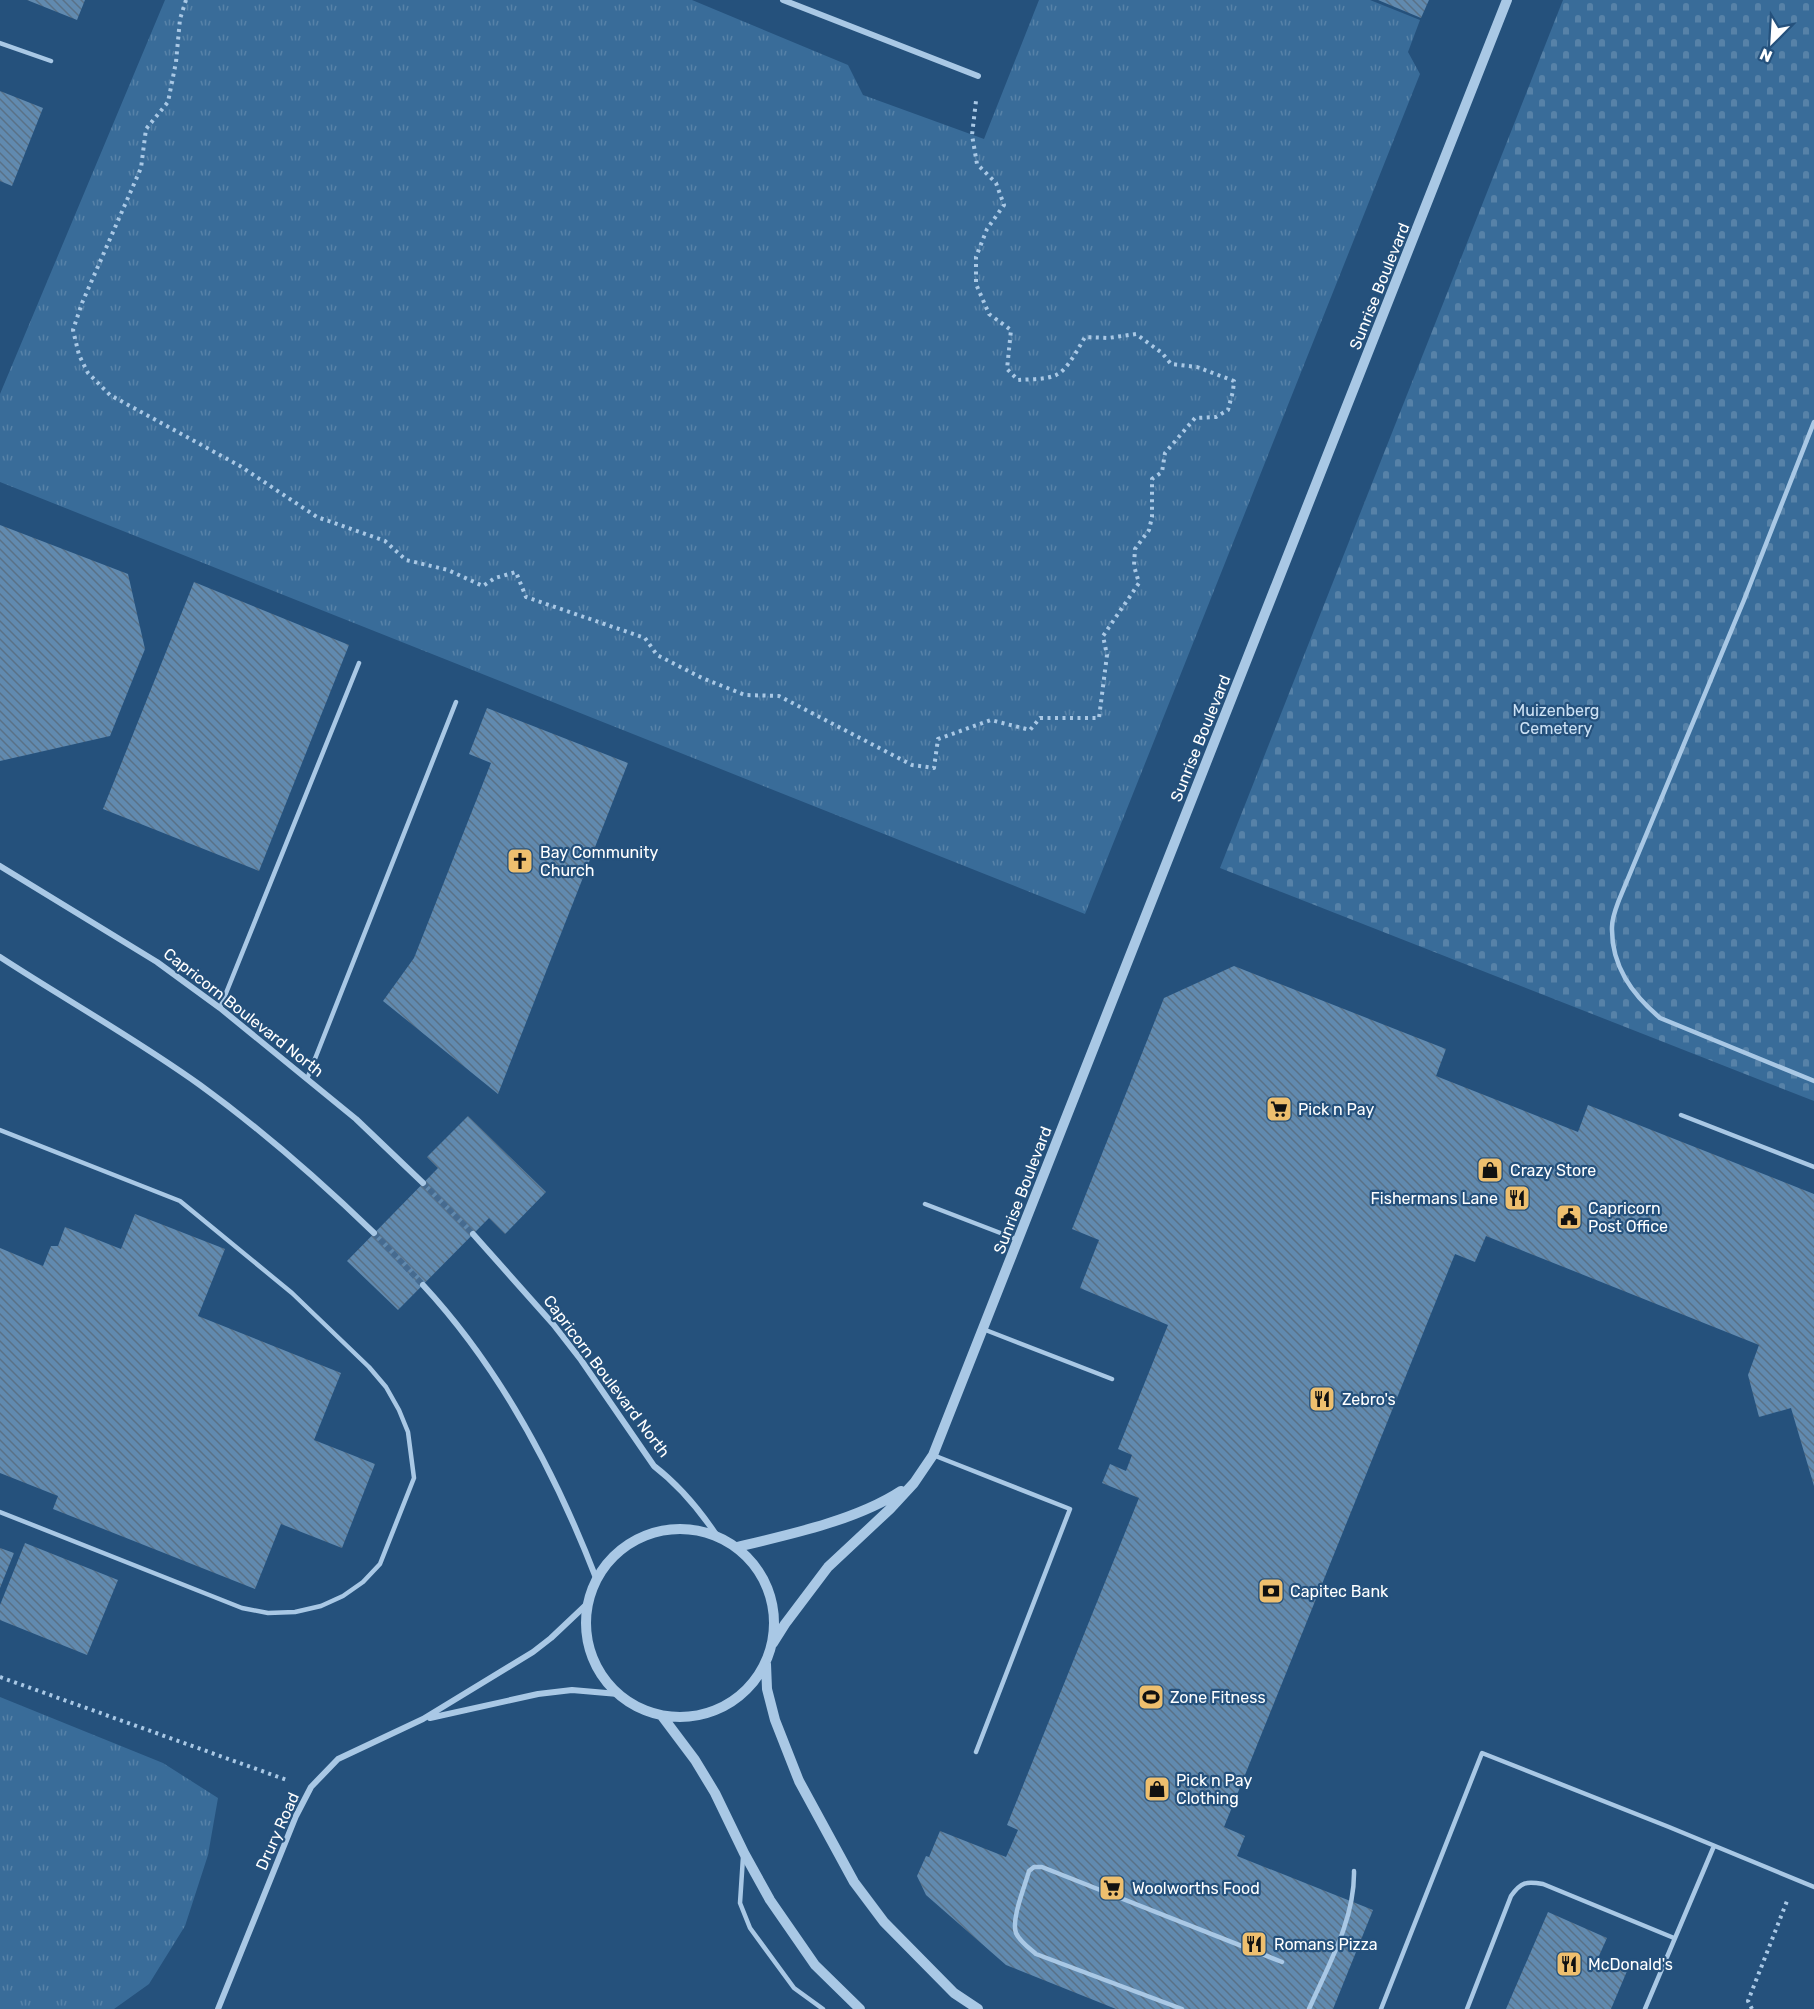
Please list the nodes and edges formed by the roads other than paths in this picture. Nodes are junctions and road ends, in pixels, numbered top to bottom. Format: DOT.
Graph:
graph roads {
  1 [pos="783,0"];
  2 [pos="1507,0"];
  3 [pos="0,42"];
  4 [pos="51,61"];
  5 [pos="978,76"];
  6 [pos="1814,422"];
  7 [pos="359,663"];
  8 [pos="456,702"];
  9 [pos="0,866"];
  10 [pos="0,957"];
  11 [pos="220,1008"];
  12 [pos="307,1079"];
  13 [pos="1814,1081"];
  14 [pos="1681,1115"];
  15 [pos="0,1130"];
  16 [pos="1814,1167"];
  17 [pos="423,1183"];
  18 [pos="925,1204"];
  19 [pos="374,1233"];
  20 [pos="473,1234"];
  21 [pos="1019,1240"];
  22 [pos="423,1285"];
  23 [pos="983,1329"];
  24 [pos="1112,1379"];
  25 [pos="933,1455"];
  26 [pos="914,1483"];
  27 [pos="0,1512"];
  28 [pos="717,1536"];
  29 [pos="737,1547"];
  30 [pos="596,1578"];
  31 [pos="587,1604"];
  32 [pos="773,1644"];
  33 [pos="766,1664"];
  34 [pos="618,1694"];
  35 [pos="662,1716"];
  36 [pos="423,1719"];
  37 [pos="976,1752"];
  38 [pos="1714,1845"];
  39 [pos="744,1853"];
  40 [pos="1354,1871"];
  41 [pos="1814,1887"];
  42 [pos="1674,1938"];
  43 [pos="1282,1962"];
  44 [pos="218,2009"];
  45 [pos="823,2009"];
  46 [pos="860,2009"];
  47 [pos="978,2009"];
  48 [pos="1182,2009"];
  49 [pos="1309,2009"];
  50 [pos="1381,2009"];
  51 [pos="1467,2009"];
  52 [pos="1645,2009"];
  1 -- 5 [label="street"];
  2 -- 21 [label="street, Sunrise Boulevard"];
  3 -- 4 [label="lane"];
  6 -- 13 [label="lane"];
  7 -- 11 [label="lane"];
  8 -- 12 [label="lane"];
  9 -- 11 [label="street, Capricorn Boulevard North"];
  10 -- 19 [label="street"];
  11 -- 12 [label="street, Capricorn Boulevard North"];
  12 -- 17 [label="street, Capricorn Boulevard North"];
  14 -- 16 [label="lane"];
  15 -- 27 [label="lane"];
  18 -- 21 [label="lane"];
  20 -- 28 [label="street, Capricorn Boulevard North"];
  21 -- 23 [label="street, Sunrise Boulevard"];
  22 -- 30 [label="street"];
  23 -- 24 [label="lane"];
  23 -- 25 [label="street, Sunrise Boulevard"];
  25 -- 26 [label="street, Sunrise Boulevard"];
  25 -- 37 [label="lane"];
  26 -- 29 [label="street, Sunrise Boulevard"];
  26 -- 32 [label="street, Sunrise Boulevard"];
  28 -- 29 [label="street"];
  28 -- 30 [label="street"];
  29 -- 32 [label="street"];
  30 -- 31 [label="street"];
  31 -- 34 [label="street"];
  31 -- 36 [label="street, Drury Road"];
  32 -- 33 [label="street"];
  33 -- 35 [label="street"];
  33 -- 47 [label="street"];
  34 -- 35 [label="street"];
  34 -- 36 [label="street, Drury Road"];
  35 -- 39 [label="street"];
  36 -- 44 [label="street, Drury Road"];
  38 -- 41 [label="lane"];
  38 -- 42 [label="lane"];
  38 -- 50 [label="lane"];
  39 -- 45 [label="lane"];
  39 -- 46 [label="street"];
  40 -- 49 [label="lane"];
  42 -- 51 [label="lane"];
  42 -- 52 [label="lane"];
  43 -- 48 [label="lane"];
}
